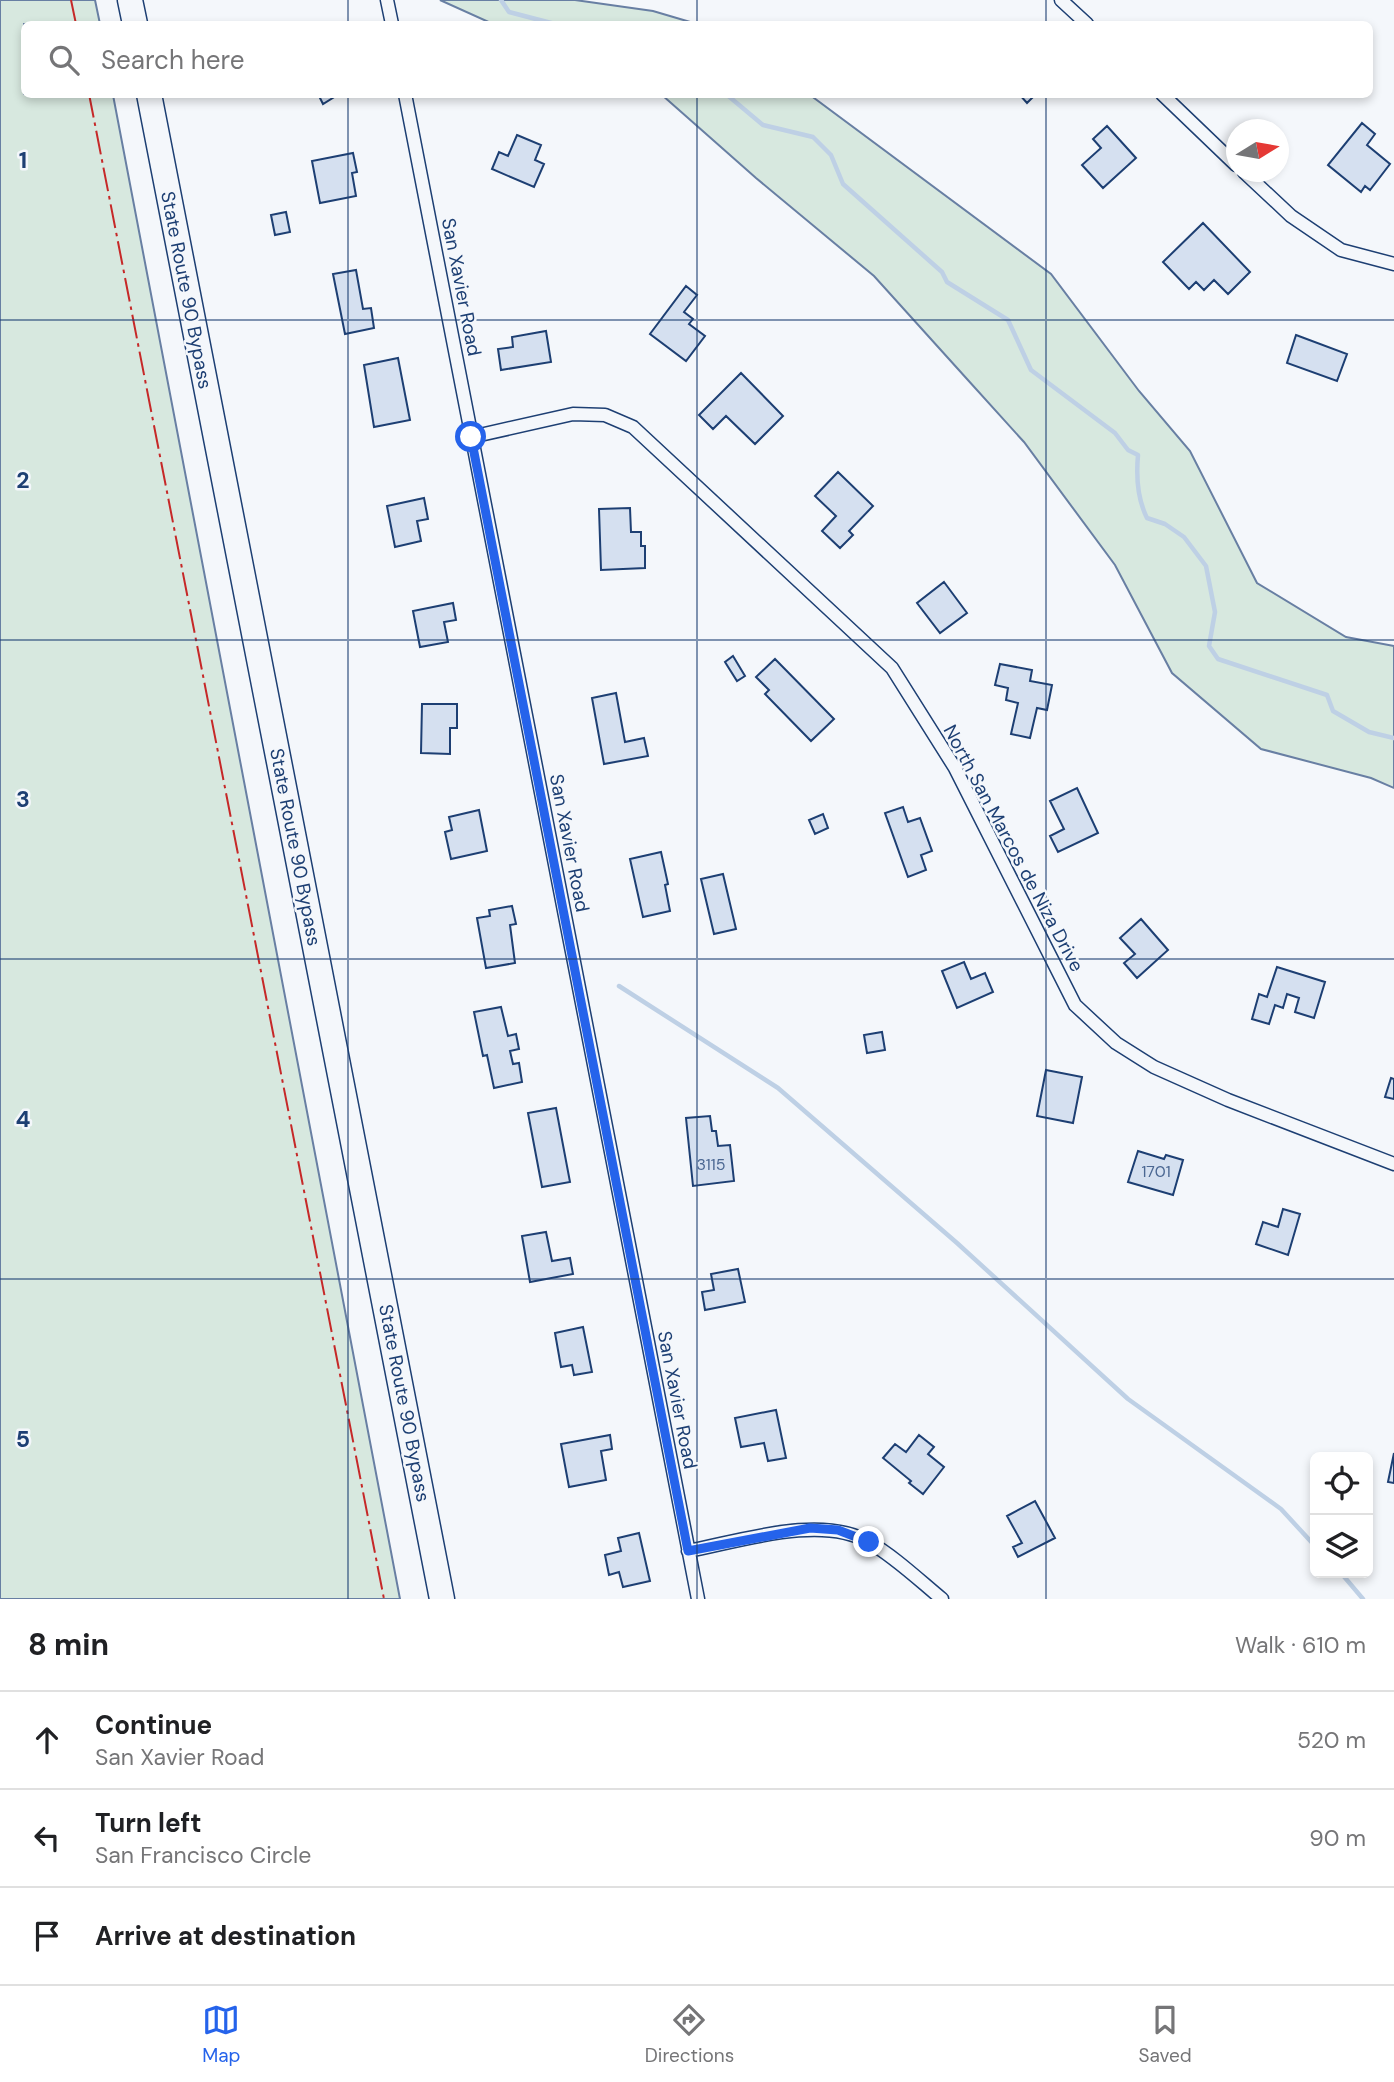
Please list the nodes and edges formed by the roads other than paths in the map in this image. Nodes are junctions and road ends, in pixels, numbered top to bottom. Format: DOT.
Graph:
graph roads {
  1 [pos="130,0"];
  2 [pos="387,0"];
  3 [pos="1061,0"];
  4 [pos="134,21"];
  5 [pos="391,21"];
  6 [pos="1084,21"];
  7 [pos="150,98"];
  8 [pos="406,98"];
  9 [pos="1166,98"];
  10 [pos="1226,155"];
  11 [pos="1255,182"];
  12 [pos="1394,264"];
  13 [pos="471,437"];
  14 [pos="1394,1164"];
  15 [pos="688,1551"];
  16 [pos="442,1599"];
  17 [pos="698,1599"];
  18 [pos="943,1599"];
  1 -- 4 [label="highway"];
  2 -- 5 [label="street"];
  3 -- 6 [label="street"];
  7 -- 16 [label="highway, State Route 90 Bypass"];
  8 -- 13 [label="street, San Xavier Road"];
  9 -- 10 [label="street"];
  11 -- 12 [label="street"];
  13 -- 14 [label="street, North San Marcos de Niza Drive"];
  13 -- 15 [label="street, San Xavier Road"];
  15 -- 17 [label="street, San Xavier Road"];
  15 -- 18 [label="street"];
}
